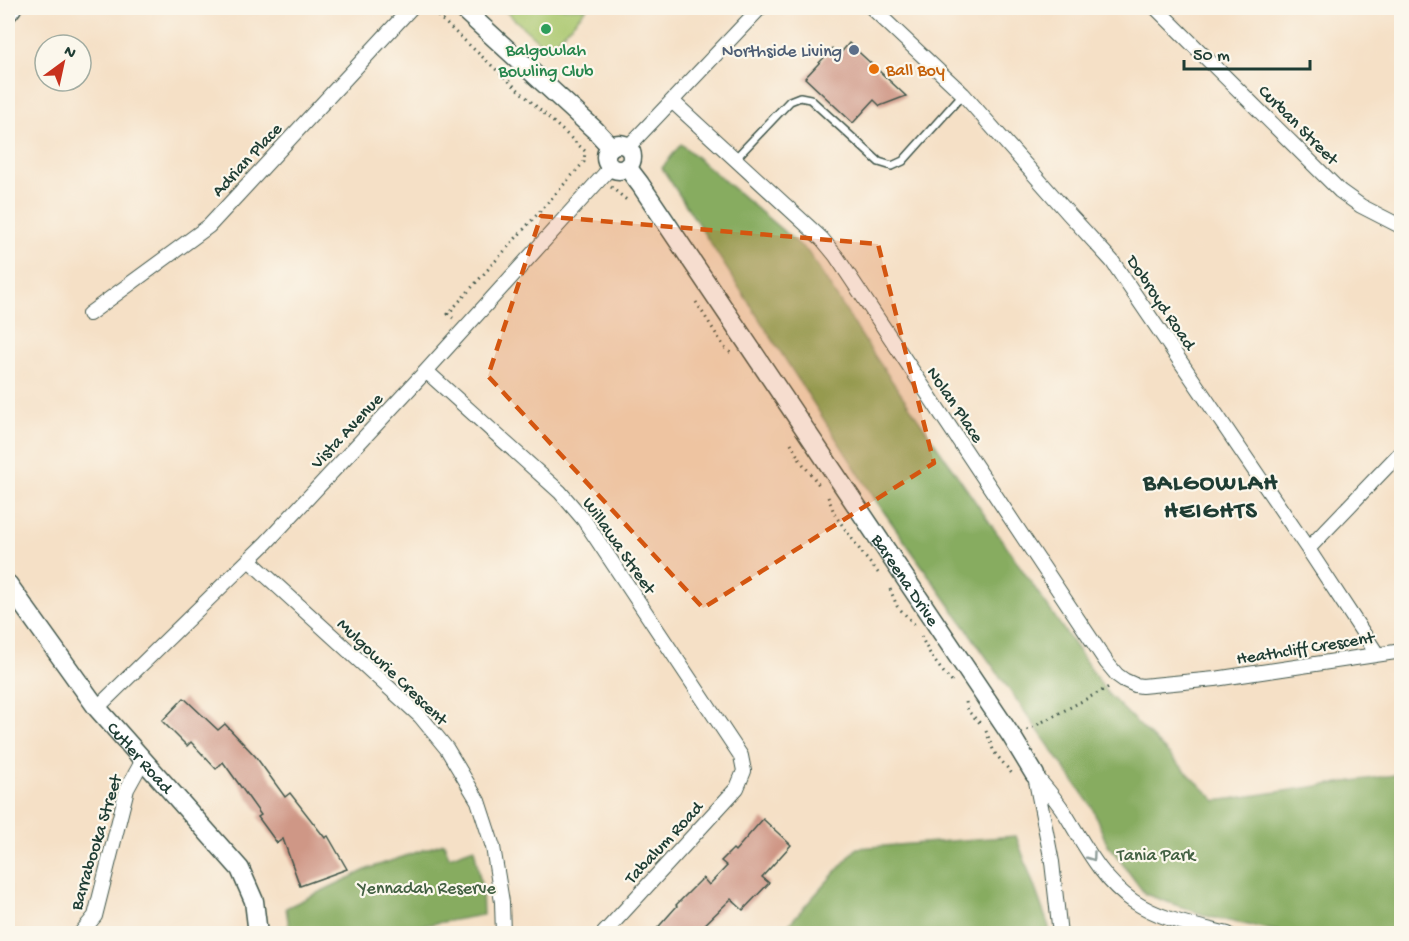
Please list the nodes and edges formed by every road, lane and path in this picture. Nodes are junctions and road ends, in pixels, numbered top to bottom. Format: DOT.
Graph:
graph roads {
  1 [pos="12,8"];
  2 [pos="411,8"];
  3 [pos="429,8"];
  4 [pos="462,8"];
  5 [pos="760,8"];
  6 [pos="872,8"];
  7 [pos="1156,8"];
  8 [pos="8,13"];
  9 [pos="963,94"];
  10 [pos="672,101"];
  11 [pos="571,138"];
  12 [pos="619,147"];
  13 [pos="593,153"];
  14 [pos="735,159"];
  15 [pos="613,171"];
  16 [pos="552,199"];
  17 [pos="558,201"];
  18 [pos="635,208"];
  19 [pos="1401,227"];
  20 [pos="693,295"];
  21 [pos="89,314"];
  22 [pos="464,328"];
  23 [pos="736,359"];
  24 [pos="426,371"];
  25 [pos="790,439"];
  26 [pos="1401,452"];
  27 [pos="1308,549"];
  28 [pos="249,560"];
  29 [pos="884,579"];
  30 [pos="8,584"];
  31 [pos="888,586"];
  32 [pos="916,627"];
  33 [pos="920,633"];
  34 [pos="1401,651"];
  35 [pos="1377,654"];
  36 [pos="1124,680"];
  37 [pos="959,689"];
  38 [pos="965,699"];
  39 [pos="97,708"];
  40 [pos="1012,737"];
  41 [pos="143,760"];
  42 [pos="744,771"];
  43 [pos="1035,775"];
  44 [pos="1017,781"];
  45 [pos="1076,833"];
  46 [pos="1049,847"];
  47 [pos="80,933"];
  48 [pos="258,933"];
  49 [pos="503,933"];
  50 [pos="603,933"];
  51 [pos="1060,933"];
  52 [pos="1228,933"];
  1 -- 8 [label="street"];
  2 -- 21 [label="street, Adrian Place"];
  3 -- 11 [label="path"];
  4 -- 12 [label="street"];
  5 -- 10 [label="street"];
  6 -- 9 [label="street, Dobroyd Road"];
  7 -- 19 [label="street, Curban Street"];
  9 -- 14 [label="lane"];
  9 -- 27 [label="street, Dobroyd Road"];
  10 -- 12 [label="street"];
  10 -- 14 [label="street, Nolan Place"];
  11 -- 13 [label="path"];
  11 -- 16 [label="path"];
  12 -- 15 [label="street"];
  14 -- 36 [label="street, Nolan Place"];
  15 -- 18 [label="path"];
  15 -- 22 [label="street, Vista Avenue"];
  15 -- 40 [label="street, Bareena Drive"];
  16 -- 17 [label="path"];
  16 -- 22 [label="path"];
  20 -- 23 [label="path"];
  22 -- 24 [label="street, Vista Avenue"];
  24 -- 28 [label="street, Vista Avenue"];
  24 -- 42 [label="street, Willawa Street"];
  25 -- 29 [label="path"];
  26 -- 27 [label="street"];
  27 -- 35 [label="street, Dobroyd Road"];
  28 -- 39 [label="street, Vista Avenue"];
  28 -- 49 [label="street, Mulgowrie Crescent"];
  30 -- 39 [label="street, Cutler Road"];
  31 -- 32 [label="path"];
  33 -- 37 [label="path"];
  34 -- 35 [label="street, Heathcliff Crescent"];
  35 -- 36 [label="street, Heathcliff Crescent"];
  36 -- 40 [label="path"];
  38 -- 44 [label="path"];
  39 -- 41 [label="street, Cutler Road"];
  40 -- 43 [label="street, Bareena Drive"];
  41 -- 47 [label="street, Barrabooka Street"];
  41 -- 48 [label="street, Cutler Road"];
  42 -- 50 [label="street, Tabalum Road"];
  43 -- 45 [label="street, Bareena Drive"];
  43 -- 46 [label="street"];
  45 -- 46 [label="street"];
  45 -- 52 [label="street, Bareena Drive, one-way"];
  46 -- 51 [label="street"];
}
